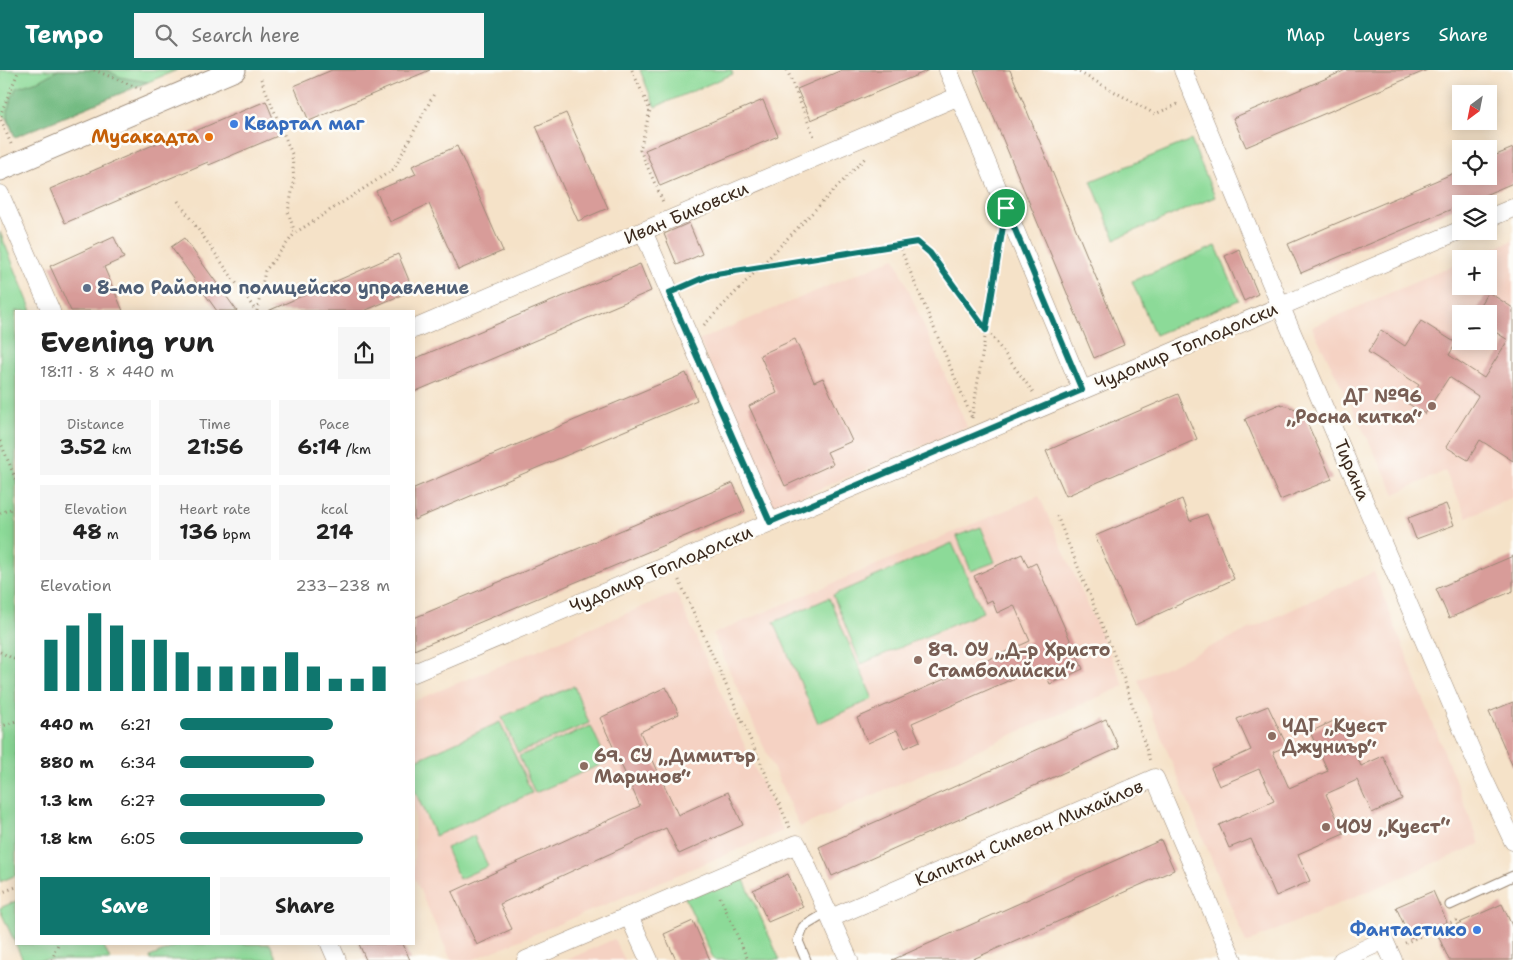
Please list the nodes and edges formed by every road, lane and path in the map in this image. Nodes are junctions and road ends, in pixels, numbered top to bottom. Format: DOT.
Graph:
graph roads {
  1 [pos="19,70"];
  2 [pos="94,70"];
  3 [pos="235,70"];
  4 [pos="632,70"];
  5 [pos="787,70"];
  6 [pos="948,70"];
  7 [pos="1075,70"];
  8 [pos="1183,70"];
  9 [pos="261,79"];
  10 [pos="144,90"];
  11 [pos="434,94"];
  12 [pos="959,96"];
  13 [pos="1194,97"];
  14 [pos="12,147"];
  15 [pos="822,155"];
  16 [pos="866,156"];
  17 [pos="0,170"];
  18 [pos="0,194"];
  19 [pos="178,201"];
  20 [pos="1006,208"];
  21 [pos="1513,208"];
  22 [pos="1497,215"];
  23 [pos="670,220"];
  24 [pos="643,231"];
  25 [pos="295,233"];
  26 [pos="1452,234"];
  27 [pos="899,245"];
  28 [pos="760,267"];
  29 [pos="669,293"];
  30 [pos="1281,306"];
  31 [pos="51,310"];
  32 [pos="256,310"];
  33 [pos="257,310"];
  34 [pos="415,329"];
  35 [pos="986,330"];
  36 [pos="690,340"];
  37 [pos="1082,390"];
  38 [pos="1043,407"];
  39 [pos="976,426"];
  40 [pos="0,441"];
  41 [pos="15,475"];
  42 [pos="15,507"];
  43 [pos="0,513"];
  44 [pos="1057,516"];
  45 [pos="770,522"];
  46 [pos="672,564"];
  47 [pos="0,652"];
  48 [pos="15,660"];
  49 [pos="415,673"];
  50 [pos="15,720"];
  51 [pos="0,727"];
  52 [pos="1155,778"];
  53 [pos="1513,841"];
  54 [pos="797,844"];
  55 [pos="1513,876"];
  56 [pos="713,880"];
  57 [pos="15,887"];
  58 [pos="0,894"];
  59 [pos="1450,905"];
  60 [pos="829,915"];
  61 [pos="629,916"];
  62 [pos="58,945"];
  63 [pos="330,945"];
  64 [pos="1391,955"];
  65 [pos="52,960"];
  66 [pos="337,960"];
  67 [pos="526,960"];
  68 [pos="648,960"];
  69 [pos="748,960"];
  70 [pos="806,960"];
  71 [pos="850,960"];
  72 [pos="1233,960"];
  73 [pos="1342,960"];
  1 -- 14 [label="path"];
  2 -- 10 [label="path"];
  3 -- 17 [label="street"];
  4 -- 23 [label="path"];
  5 -- 15 [label="path"];
  6 -- 12 [label="street"];
  7 -- 13 [label="path"];
  8 -- 13 [label="street, Тирана"];
  9 -- 25 [label="path"];
  11 -- 25 [label="path"];
  12 -- 15 [label="street, Иван Биковски"];
  12 -- 20 [label="street"];
  13 -- 30 [label="street, Тирана"];
  15 -- 23 [label="street, Иван Биковски"];
  16 -- 28 [label="path"];
  18 -- 31 [label="street"];
  19 -- 32 [label="path"];
  20 -- 35 [label="path"];
  20 -- 37 [label="street"];
  21 -- 22 [label="street"];
  23 -- 24 [label="street, Иван Биковски"];
  24 -- 29 [label="street"];
  24 -- 34 [label="street, Иван Биковски"];
  25 -- 33 [label="path"];
  26 -- 30 [label="street, Чудомир Топлодолски"];
  27 -- 28 [label="path"];
  27 -- 35 [label="path"];
  27 -- 39 [label="path"];
  28 -- 29 [label="path"];
  28 -- 36 [label="path"];
  29 -- 36 [label="street"];
  30 -- 37 [label="street, Чудомир Топлодолски"];
  30 -- 53 [label="street, Тирана"];
  35 -- 38 [label="path"];
  35 -- 39 [label="path"];
  36 -- 45 [label="street"];
  37 -- 38 [label="street, Чудомир Топлодолски"];
  38 -- 39 [label="street, Чудомир Топлодолски"];
  39 -- 45 [label="street, Чудомир Топлодолски"];
  40 -- 41 [label="path"];
  42 -- 43 [label="path"];
  44 -- 52 [label="path"];
  45 -- 46 [label="street, Чудомир Топлодолски"];
  46 -- 49 [label="street, Чудомир Топлодолски"];
  46 -- 54 [label="path"];
  47 -- 48 [label="path"];
  50 -- 51 [label="path"];
  52 -- 60 [label="street, Капитан Симеон Михайлов"];
  52 -- 72 [label="street, Капитан Симеон Михайлов"];
  54 -- 56 [label="street"];
  54 -- 60 [label="street"];
  55 -- 59 [label="lane"];
  56 -- 61 [label="street"];
  56 -- 69 [label="path"];
  57 -- 58 [label="path"];
  59 -- 64 [label="path"];
  60 -- 70 [label="lane"];
  60 -- 71 [label="street"];
  61 -- 67 [label="street"];
  61 -- 68 [label="street"];
  62 -- 65 [label="path"];
  63 -- 66 [label="street"];
  64 -- 73 [label="street"];
}
